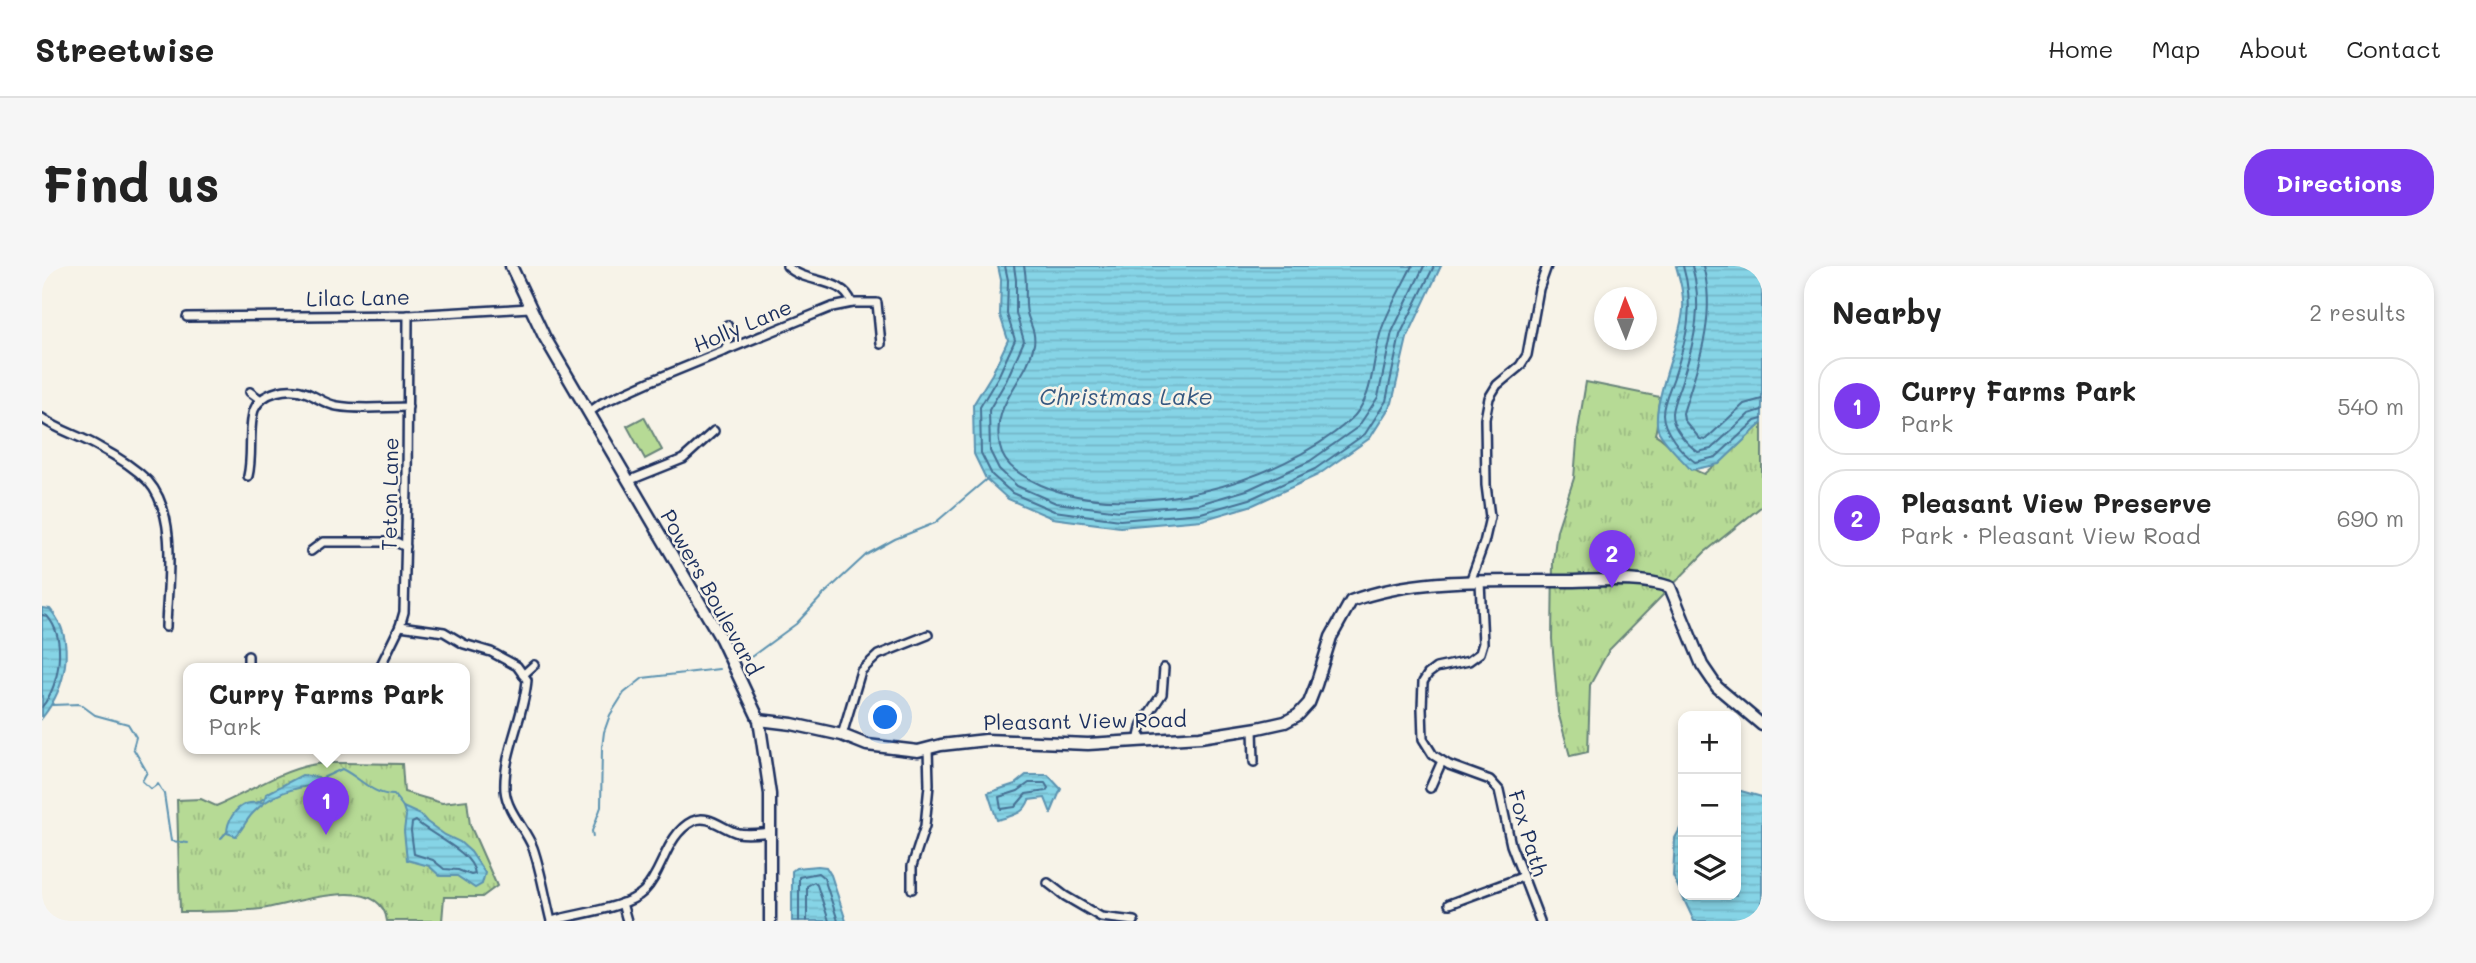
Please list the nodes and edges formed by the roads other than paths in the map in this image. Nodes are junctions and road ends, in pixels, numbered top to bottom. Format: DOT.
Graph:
graph roads {
  1 [pos="511,266"];
  2 [pos="787,266"];
  3 [pos="1546,266"];
  4 [pos="852,303"];
  5 [pos="530,308"];
  6 [pos="408,315"];
  7 [pos="187,317"];
  8 [pos="727,325"];
  9 [pos="881,344"];
  10 [pos="725,352"];
  11 [pos="250,392"];
  12 [pos="261,400"];
  13 [pos="408,407"];
  14 [pos="588,413"];
  15 [pos="42,418"];
  16 [pos="714,431"];
  17 [pos="248,475"];
  18 [pos="628,481"];
  19 [pos="406,547"];
  20 [pos="311,551"];
  21 [pos="1475,582"];
  22 [pos="400,626"];
  23 [pos="166,627"];
  24 [pos="928,635"];
  25 [pos="248,656"];
  26 [pos="248,663"];
  27 [pos="382,663"];
  28 [pos="534,665"];
  29 [pos="1164,668"];
  30 [pos="523,675"];
  31 [pos="759,720"];
  32 [pos="1762,725"];
  33 [pos="1252,729"];
  34 [pos="842,735"];
  35 [pos="1139,741"];
  36 [pos="928,748"];
  37 [pos="1442,761"];
  38 [pos="1254,762"];
  39 [pos="1430,788"];
  40 [pos="771,832"];
  41 [pos="1522,877"];
  42 [pos="1048,883"];
  43 [pos="912,889"];
  44 [pos="622,903"];
  45 [pos="1449,904"];
  46 [pos="1090,911"];
  47 [pos="551,921"];
  48 [pos="627,921"];
  49 [pos="770,921"];
  50 [pos="1090,921"];
  51 [pos="1134,921"];
  52 [pos="1540,921"];
  1 -- 5 [label="street, Powers Boulevard"];
  2 -- 4 [label="street"];
  3 -- 21 [label="street"];
  4 -- 9 [label="street"];
  4 -- 10 [label="street, Holly Lane"];
  5 -- 6 [label="street, Lilac Lane"];
  5 -- 14 [label="street, Powers Boulevard"];
  6 -- 7 [label="street, Lilac Lane"];
  6 -- 13 [label="street, Teton Lane"];
  8 -- 10 [label="street"];
  10 -- 14 [label="street, Holly Lane"];
  11 -- 12 [label="street"];
  12 -- 13 [label="street"];
  12 -- 17 [label="street"];
  13 -- 19 [label="street, Teton Lane"];
  14 -- 18 [label="street, Powers Boulevard"];
  15 -- 23 [label="street"];
  16 -- 18 [label="street"];
  18 -- 31 [label="street, Powers Boulevard"];
  19 -- 20 [label="street"];
  19 -- 22 [label="street, Teton Lane"];
  21 -- 32 [label="street, Pleasant View Road"];
  21 -- 33 [label="street, Pleasant View Road"];
  21 -- 37 [label="street"];
  22 -- 27 [label="street, Teton Lane"];
  22 -- 30 [label="street"];
  24 -- 34 [label="street"];
  25 -- 26 [label="street"];
  28 -- 30 [label="street"];
  29 -- 35 [label="street"];
  30 -- 47 [label="street"];
  31 -- 34 [label="street, Pleasant View Road"];
  31 -- 40 [label="street, Powers Boulevard"];
  33 -- 35 [label="street, Pleasant View Road"];
  33 -- 38 [label="street"];
  34 -- 36 [label="street, Pleasant View Road"];
  35 -- 36 [label="street, Pleasant View Road"];
  36 -- 43 [label="street"];
  37 -- 39 [label="street"];
  37 -- 41 [label="street, Fox Path"];
  40 -- 44 [label="street"];
  40 -- 49 [label="street, Powers Boulevard"];
  41 -- 45 [label="street"];
  41 -- 52 [label="street, Fox Path"];
  42 -- 46 [label="street"];
  44 -- 47 [label="street"];
  44 -- 48 [label="street"];
  46 -- 50 [label="street"];
  46 -- 51 [label="street"];
}
